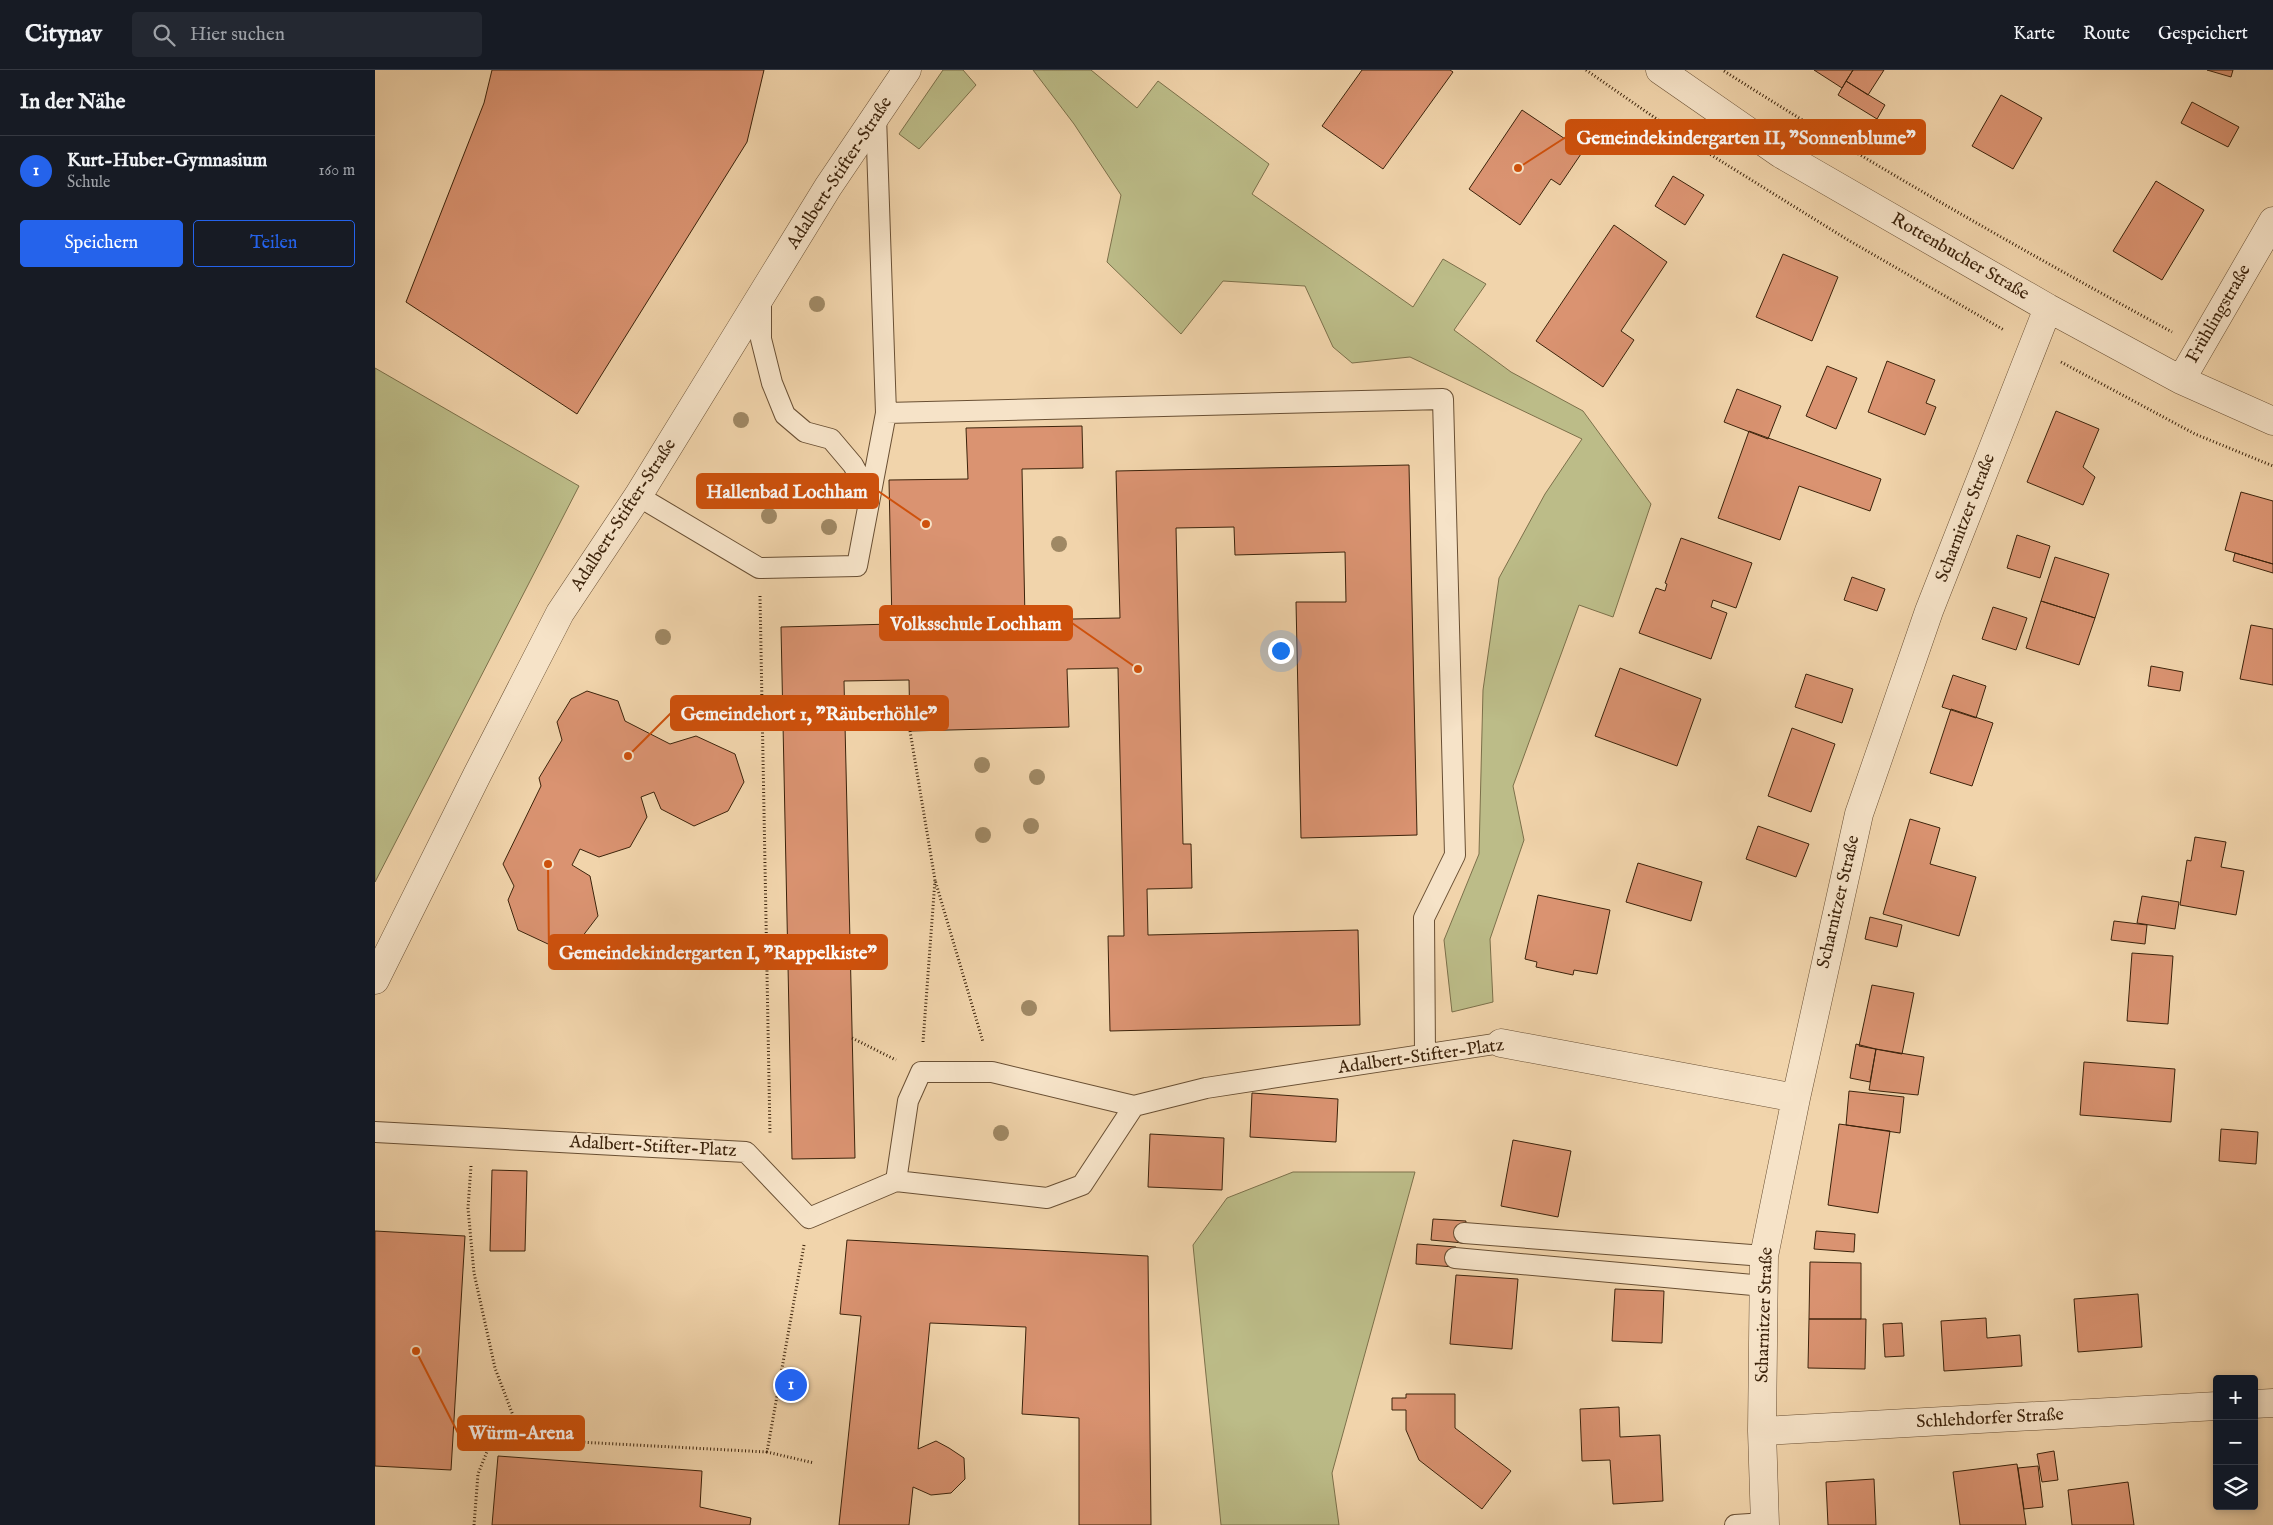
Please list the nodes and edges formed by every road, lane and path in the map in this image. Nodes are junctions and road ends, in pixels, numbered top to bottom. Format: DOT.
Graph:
graph roads {
  1 [pos="907,70"];
  2 [pos="1586,70"];
  3 [pos="1660,70"];
  4 [pos="1723,70"];
  5 [pos="876,116"];
  6 [pos="2273,221"];
  7 [pos="761,296"];
  8 [pos="2048,308"];
  9 [pos="2033,347"];
  10 [pos="2199,348"];
  11 [pos="2181,380"];
  12 [pos="886,414"];
  13 [pos="2273,421"];
  14 [pos="2273,466"];
  15 [pos="638,496"];
  16 [pos="870,496"];
  17 [pos="759,568"];
  18 [pos="910,731"];
  19 [pos="935,880"];
  20 [pos="375,980"];
  21 [pos="852,1038"];
  22 [pos="1501,1043"];
  23 [pos="1425,1054"];
  24 [pos="921,1072"];
  25 [pos="992,1072"];
  26 [pos="1796,1098"];
  27 [pos="1134,1106"];
  28 [pos="375,1132"];
  29 [pos="472,1138"];
  30 [pos="771,1178"];
  31 [pos="897,1181"];
  32 [pos="809,1218"];
  33 [pos="1464,1232"];
  34 [pos="1764,1256"];
  35 [pos="1455,1258"];
  36 [pos="1764,1286"];
  37 [pos="2273,1403"];
  38 [pos="2258,1404"];
  39 [pos="2213,1406"];
  40 [pos="1763,1431"];
  41 [pos="522,1439"];
  42 [pos="767,1452"];
  43 [pos="814,1463"];
  44 [pos="1765,1524"];
  45 [pos="474,1525"];
  46 [pos="1735,1525"];
  1 -- 5 [label="street, Adalbert-Stifter-Straße"];
  2 -- 9 [label="path"];
  3 -- 8 [label="street, Rottenbucher Straße"];
  4 -- 10 [label="path"];
  5 -- 7 [label="street, Adalbert-Stifter-Straße"];
  5 -- 12 [label="lane"];
  6 -- 10 [label="street, Frühlingstraße"];
  7 -- 15 [label="street, Adalbert-Stifter-Straße"];
  7 -- 16 [label="lane"];
  8 -- 9 [label="street, Scharnitzer Straße"];
  8 -- 11 [label="street, Rottenbucher Straße"];
  9 -- 14 [label="path"];
  9 -- 26 [label="street, Scharnitzer Straße"];
  10 -- 11 [label="street, Frühlingstraße"];
  11 -- 13 [label="street, Rottenbucher Straße"];
  12 -- 16 [label="lane"];
  12 -- 23 [label="lane"];
  15 -- 17 [label="lane"];
  15 -- 20 [label="street, Adalbert-Stifter-Straße"];
  16 -- 17 [label="lane"];
  17 -- 30 [label="path"];
  18 -- 19 [label="path"];
  19 -- 24 [label="path"];
  19 -- 25 [label="path"];
  21 -- 24 [label="path"];
  22 -- 23 [label="lane, Adalbert-Stifter-Platz"];
  22 -- 26 [label="street, Adalbert-Stifter-Platz"];
  23 -- 27 [label="lane, Adalbert-Stifter-Platz"];
  24 -- 25 [label="lane, Adalbert-Stifter-Platz"];
  24 -- 31 [label="lane"];
  25 -- 27 [label="lane, Adalbert-Stifter-Platz"];
  26 -- 34 [label="street, Scharnitzer Straße"];
  27 -- 31 [label="lane"];
  28 -- 29 [label="lane, Adalbert-Stifter-Platz"];
  29 -- 30 [label="lane, Adalbert-Stifter-Platz"];
  29 -- 41 [label="path"];
  30 -- 32 [label="lane, Adalbert-Stifter-Platz"];
  31 -- 32 [label="lane"];
  32 -- 42 [label="path"];
  33 -- 34 [label="lane"];
  34 -- 36 [label="street, Scharnitzer Straße"];
  35 -- 36 [label="lane"];
  36 -- 40 [label="street, Scharnitzer Straße"];
  37 -- 38 [label="street"];
  39 -- 40 [label="street, Schlehdorfer Straße"];
  40 -- 44 [label="street, Scharnitzer Straße"];
  41 -- 42 [label="path"];
  41 -- 45 [label="path"];
  42 -- 43 [label="path"];
  44 -- 46 [label="lane"];
}
